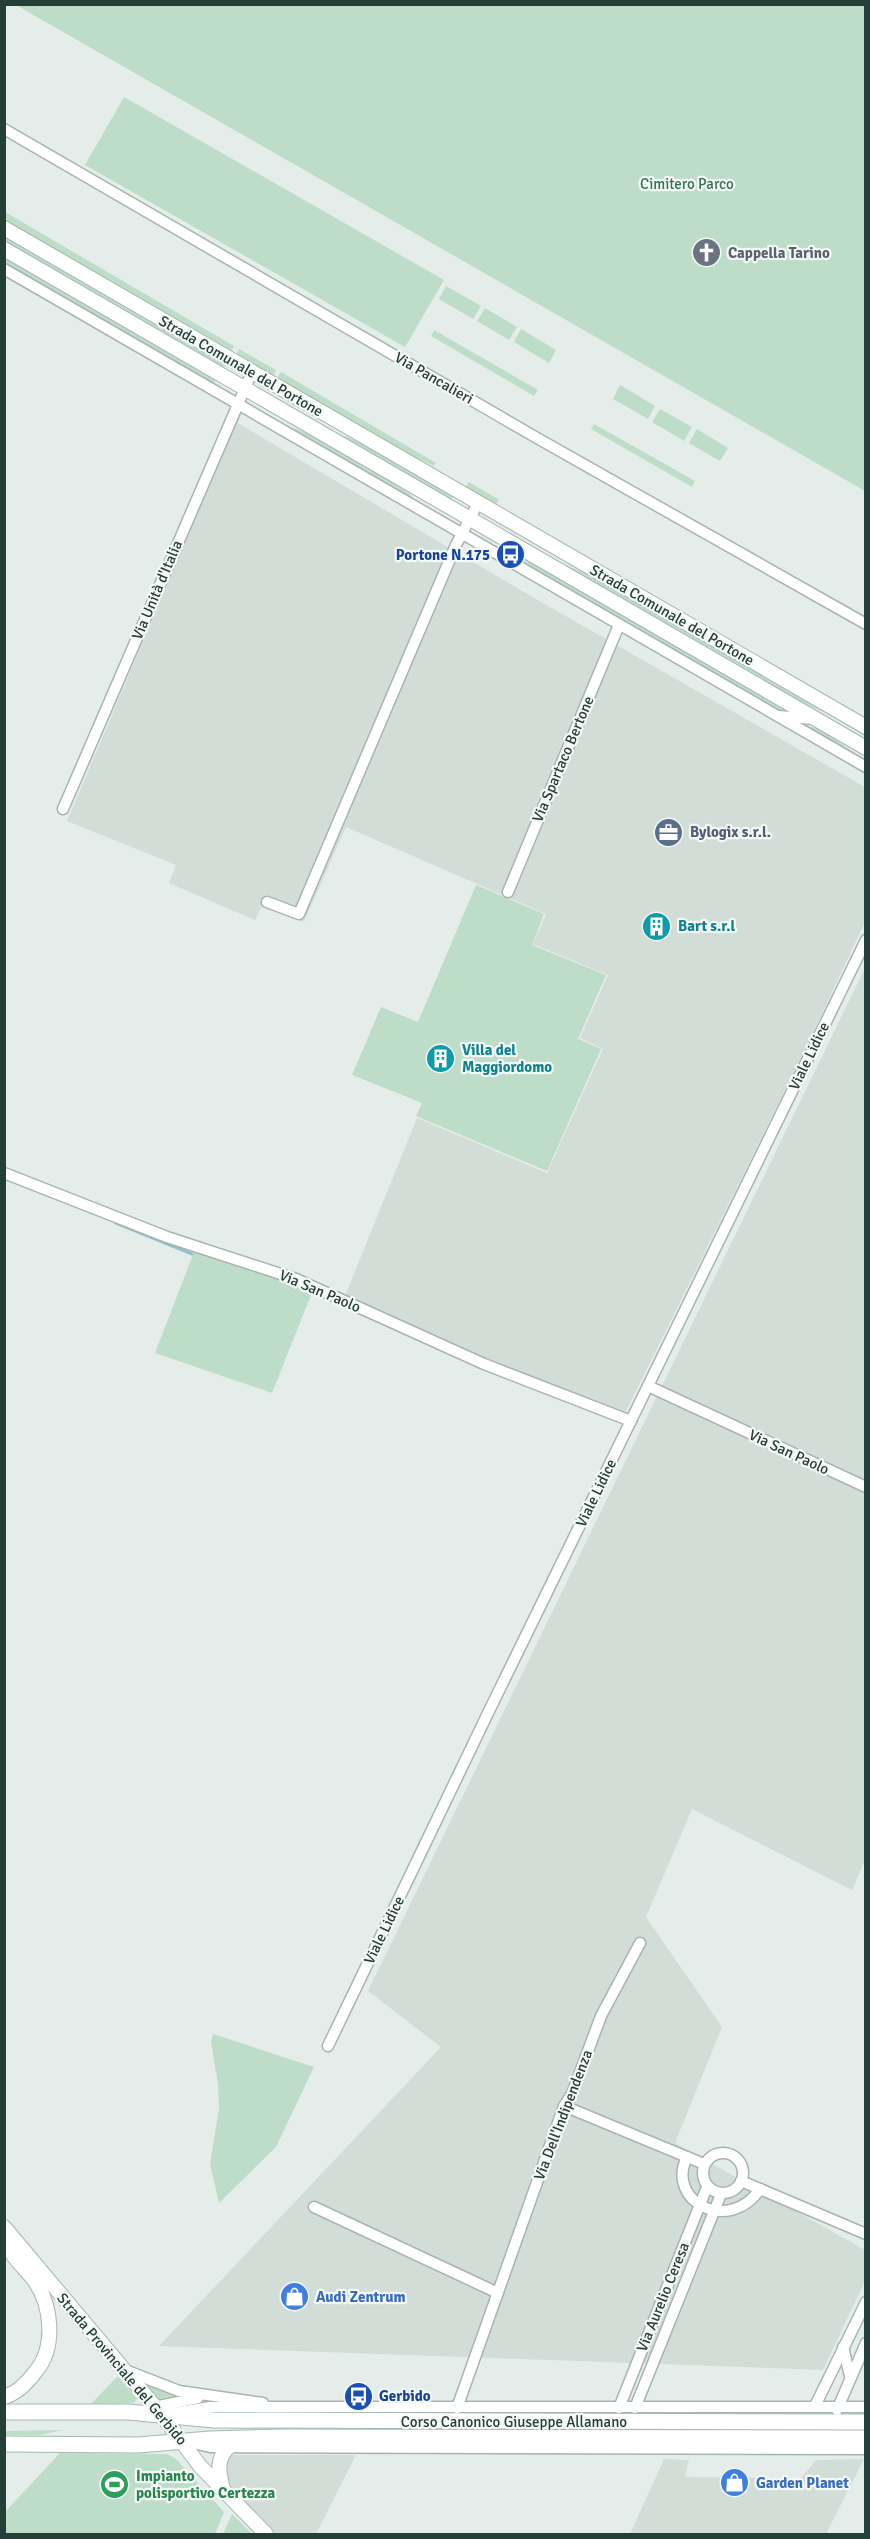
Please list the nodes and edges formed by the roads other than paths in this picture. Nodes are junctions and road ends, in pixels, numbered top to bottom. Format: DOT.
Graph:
graph roads {
  1 [pos="4,129"];
  2 [pos="4,228"];
  3 [pos="4,249"];
  4 [pos="4,269"];
  5 [pos="252,372"];
  6 [pos="244,388"];
  7 [pos="237,403"];
  8 [pos="478,503"];
  9 [pos="470,520"];
  10 [pos="462,534"];
  11 [pos="866,624"];
  12 [pos="619,625"];
  13 [pos="776,716"];
  14 [pos="817,719"];
  15 [pos="866,727"];
  16 [pos="866,748"];
  17 [pos="866,767"];
  18 [pos="63,809"];
  19 [pos="508,892"];
  20 [pos="267,902"];
  21 [pos="866,940"];
  22 [pos="4,1173"];
  23 [pos="648,1386"];
  24 [pos="631,1421"];
  25 [pos="866,1487"];
  26 [pos="640,1944"];
  27 [pos="328,2046"];
  28 [pos="564,2106"];
  29 [pos="687,2157"];
  30 [pos="704,2164"];
  31 [pos="741,2181"];
  32 [pos="707,2187"];
  33 [pos="760,2189"];
  34 [pos="721,2194"];
  35 [pos="700,2205"];
  36 [pos="314,2208"];
  37 [pos="714,2211"];
  38 [pos="5,2227"];
  39 [pos="866,2234"];
  40 [pos="498,2293"];
  41 [pos="866,2302"];
  42 [pos="866,2343"];
  43 [pos="843,2348"];
  44 [pos="122,2368"];
  45 [pos="850,2376"];
  46 [pos="4,2397"];
  47 [pos="210,2397"];
  48 [pos="815,2406"];
  49 [pos="837,2406"];
  50 [pos="281,2407"];
  51 [pos="866,2407"];
  52 [pos="456,2408"];
  53 [pos="619,2408"];
  54 [pos="635,2408"];
  55 [pos="158,2411"];
  56 [pos="9,2412"];
  57 [pos="866,2422"];
  58 [pos="838,2436"];
  59 [pos="866,2438"];
  60 [pos="182,2441"];
  61 [pos="4,2444"];
  62 [pos="230,2446"];
  63 [pos="866,2449"];
  64 [pos="224,2492"];
  65 [pos="267,2535"];
  1 -- 11 [label="street, Via Pancalieri"];
  2 -- 5 [label="street, Strada Comunale del Portone"];
  3 -- 6 [label="street, Strada Comunale del Portone"];
  4 -- 7 [label="street, Strada Comunale del Portone"];
  5 -- 6 [label="street, Via Unità d'Italia"];
  5 -- 8 [label="street, Strada Comunale del Portone"];
  6 -- 7 [label="street, Via Unità d'Italia"];
  6 -- 9 [label="street, Strada Comunale del Portone"];
  7 -- 10 [label="street, Strada Comunale del Portone"];
  7 -- 18 [label="street, Via Unità d'Italia"];
  8 -- 9 [label="street"];
  8 -- 15 [label="street, Strada Comunale del Portone"];
  9 -- 10 [label="street"];
  9 -- 14 [label="street, Strada Comunale del Portone"];
  10 -- 12 [label="street, Strada Comunale del Portone"];
  10 -- 20 [label="street"];
  12 -- 13 [label="street, Strada Comunale del Portone"];
  12 -- 19 [label="street, Via Spartaco Bertone"];
  13 -- 14 [label="street, Strada Comunale del Portone"];
  13 -- 17 [label="street, Strada Comunale del Portone"];
  14 -- 16 [label="street, Strada Comunale del Portone"];
  21 -- 23 [label="street, Viale Lidice"];
  22 -- 24 [label="street, Via San Paolo"];
  23 -- 24 [label="street, Viale Lidice"];
  23 -- 25 [label="street, Via San Paolo"];
  24 -- 27 [label="street, Viale Lidice"];
  26 -- 28 [label="street, Via Dell'Indipendenza"];
  28 -- 29 [label="street"];
  28 -- 40 [label="street, Via Dell'Indipendenza"];
  29 -- 30 [label="street"];
  29 -- 35 [label="street"];
  30 -- 31 [label="street"];
  30 -- 32 [label="street"];
  31 -- 33 [label="street"];
  31 -- 34 [label="street"];
  32 -- 34 [label="street"];
  32 -- 35 [label="street, Via Aurelio Ceresa"];
  33 -- 37 [label="street"];
  33 -- 39 [label="street"];
  34 -- 37 [label="street, Via Aurelio Ceresa"];
  35 -- 37 [label="street"];
  35 -- 53 [label="street, Via Aurelio Ceresa"];
  36 -- 40 [label="street"];
  37 -- 54 [label="street, Via Aurelio Ceresa"];
  38 -- 44 [label="street, Strada Provinciale del Gerbido"];
  38 -- 46 [label="street"];
  40 -- 52 [label="street, Via Dell'Indipendenza"];
  41 -- 43 [label="street"];
  42 -- 45 [label="street"];
  43 -- 45 [label="street"];
  43 -- 48 [label="street"];
  44 -- 47 [label="street, Corso Canonico Giuseppe Allamano"];
  44 -- 55 [label="street, Strada Provinciale del Gerbido"];
  45 -- 49 [label="street"];
  47 -- 50 [label="street, Corso Canonico Giuseppe Allamano"];
  47 -- 55 [label="street, Corso Canonico Giuseppe Allamano"];
  48 -- 49 [label="street, Corso Canonico Giuseppe Allamano"];
  48 -- 54 [label="street, Corso Canonico Giuseppe Allamano"];
  49 -- 51 [label="street, Corso Canonico Giuseppe Allamano"];
  49 -- 58 [label="street"];
  50 -- 52 [label="street, Corso Canonico Giuseppe Allamano"];
  50 -- 55 [label="street, Corso Canonico Giuseppe Allamano"];
  52 -- 53 [label="street, Corso Canonico Giuseppe Allamano"];
  53 -- 54 [label="street, Corso Canonico Giuseppe Allamano"];
  55 -- 56 [label="main road, Corso Canonico Giuseppe Allamano"];
  55 -- 58 [label="main road, Corso Canonico Giuseppe Allamano"];
  55 -- 60 [label="street, Strada Provinciale del Gerbido"];
  57 -- 58 [label="main road, Corso Canonico Giuseppe Allamano"];
  58 -- 59 [label="main road, Corso Canonico Giuseppe Allamano"];
  58 -- 60 [label="main road, Corso Canonico Giuseppe Allamano"];
  58 -- 62 [label="street, Corso Canonico Giuseppe Allamano"];
  58 -- 63 [label="street, Corso Canonico Giuseppe Allamano"];
  60 -- 61 [label="main road, Corso Canonico Giuseppe Allamano"];
  60 -- 62 [label="street, Corso Canonico Giuseppe Allamano"];
  60 -- 64 [label="street, Strada Provinciale del Gerbido"];
  62 -- 64 [label="street"];
  64 -- 65 [label="street, Strada Provinciale del Gerbido"];
}
